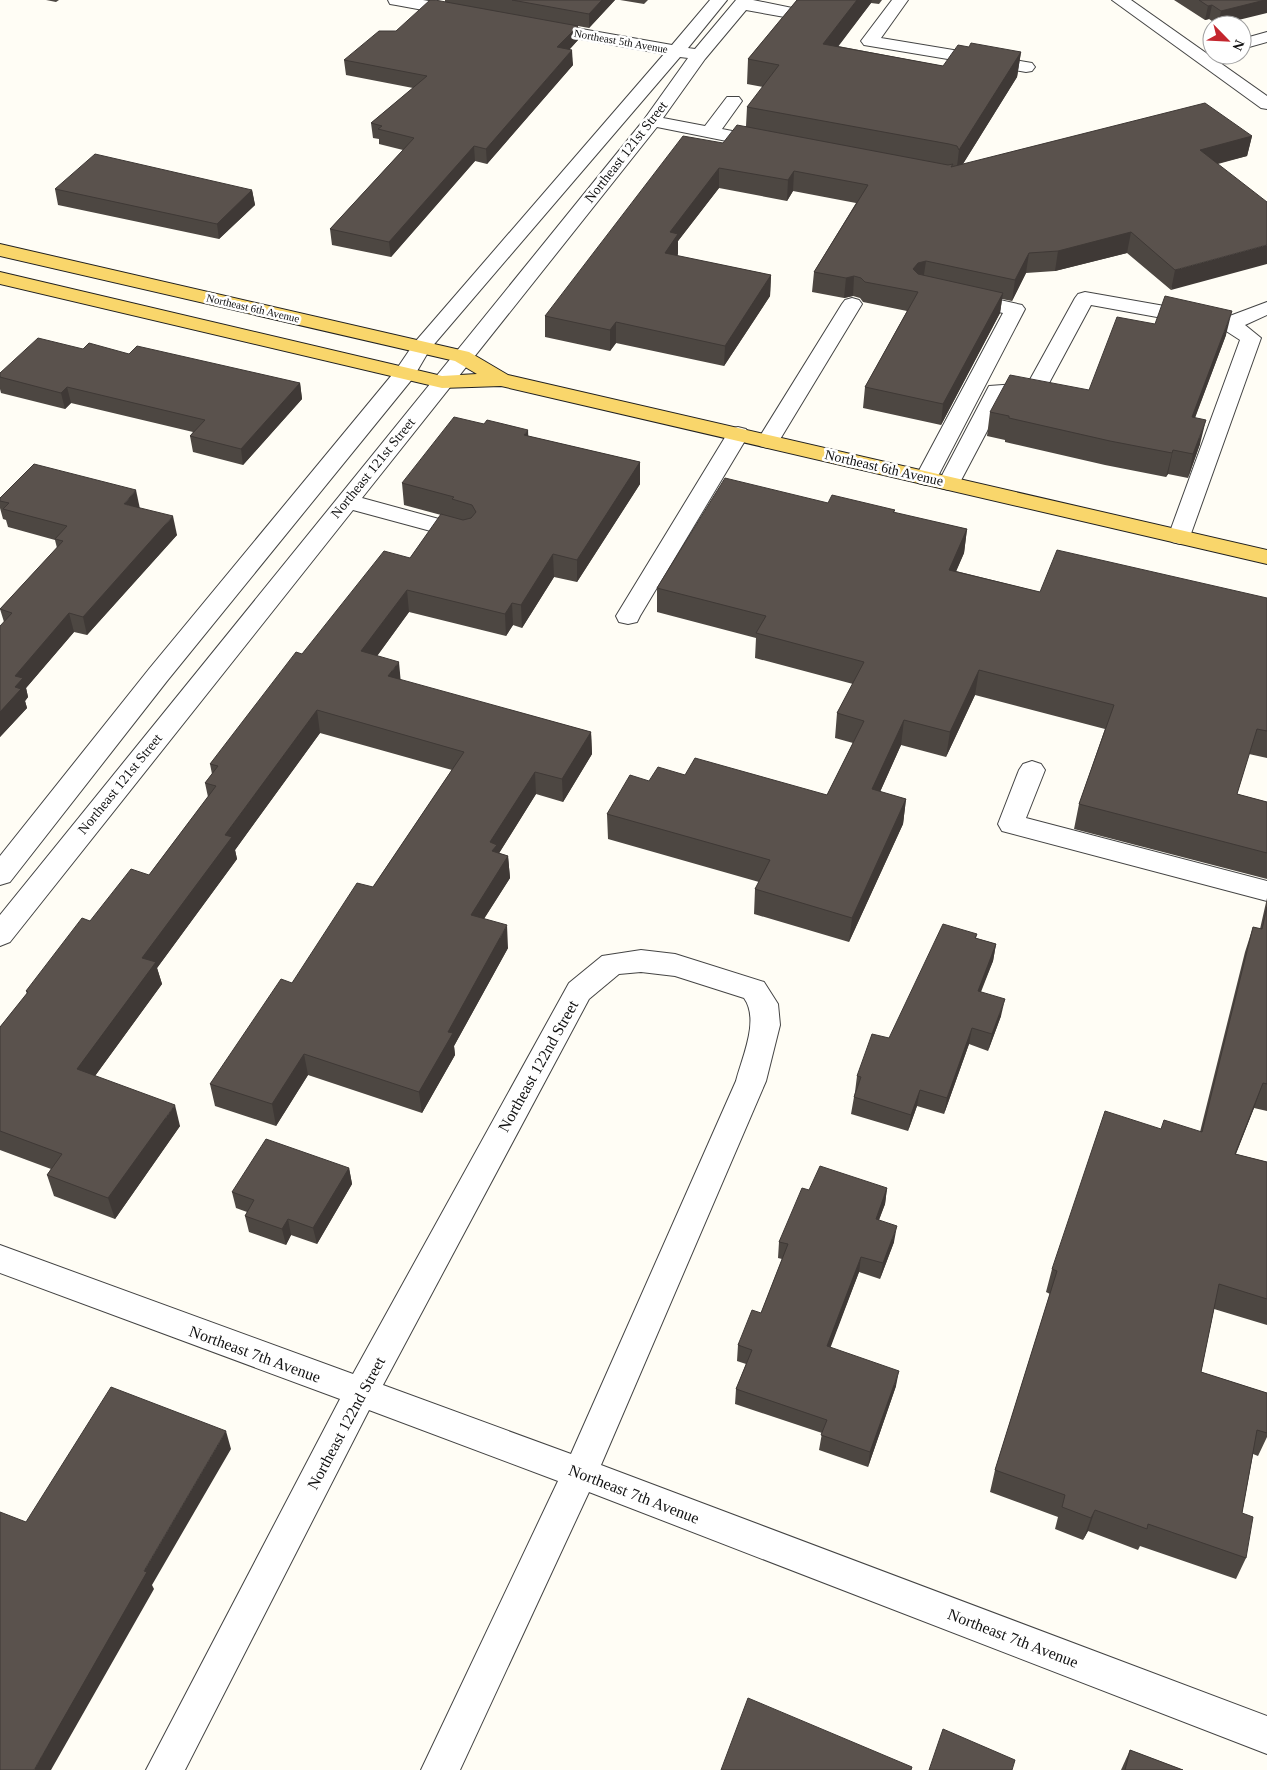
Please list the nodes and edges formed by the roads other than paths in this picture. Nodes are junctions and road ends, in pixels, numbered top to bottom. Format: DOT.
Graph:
graph roads {
  1 [pos="396,0"];
  2 [pos="719,0"];
  3 [pos="900,0"];
  4 [pos="1120,0"];
  5 [pos="743,2"];
  6 [pos="473,14"];
  7 [pos="796,14"];
  8 [pos="521,23"];
  9 [pos="1267,37"];
  10 [pos="1252,41"];
  11 [pos="676,51"];
  12 [pos="1202,51"];
  13 [pos="699,55"];
  14 [pos="1219,65"];
  15 [pos="1026,67"];
  16 [pos="733,101"];
  17 [pos="1267,104"];
  18 [pos="652,121"];
  19 [pos="710,132"];
  20 [pos="785,146"];
  21 [pos="0,250"];
  22 [pos="0,278"];
  23 [pos="942,293"];
  24 [pos="852,304"];
  25 [pos="1267,308"];
  26 [pos="1248,320"];
  27 [pos="422,346"];
  28 [pos="462,356"];
  29 [pos="405,373"];
  30 [pos="501,380"];
  31 [pos="442,382"];
  32 [pos="738,434"];
  33 [pos="768,441"];
  34 [pos="926,478"];
  35 [pos="949,483"];
  36 [pos="346,501"];
  37 [pos="464,533"];
  38 [pos="1180,537"];
  39 [pos="1267,557"];
  40 [pos="628,616"];
  41 [pos="1032,770"];
  42 [pos="0,875"];
  43 [pos="1267,891"];
  44 [pos="0,935"];
  45 [pos="0,1260"];
  46 [pos="360,1394"];
  47 [pos="580,1473"];
  48 [pos="1267,1735"];
  49 [pos="165,1770"];
  50 [pos="440,1770"];
  1 -- 6 [label="street"];
  2 -- 11 [label="street, Northeast 121st Street"];
  3 -- 15 [label="street"];
  4 -- 12 [label="street"];
  5 -- 7 [label="street"];
  5 -- 13 [label="street, Northeast 121st Street"];
  8 -- 11 [label="street, Northeast 5th Avenue"];
  9 -- 10 [label="street"];
  11 -- 13 [label="street, Northeast 5th Avenue"];
  11 -- 27 [label="street, Northeast 121st Street"];
  13 -- 18 [label="street, Northeast 121st Street"];
  14 -- 17 [label="street"];
  16 -- 19 [label="street"];
  18 -- 19 [label="street"];
  18 -- 28 [label="street, Northeast 121st Street"];
  19 -- 20 [label="street"];
  21 -- 27 [label="main road, Northeast 6th Avenue"];
  22 -- 29 [label="main road, Northeast 6th Avenue"];
  23 -- 34 [label="street"];
  24 -- 33 [label="street"];
  25 -- 26 [label="street"];
  26 -- 35 [label="street"];
  26 -- 38 [label="street"];
  27 -- 28 [label="main road, Northeast 6th Avenue"];
  27 -- 29 [label="street, Northeast 121st Street"];
  28 -- 30 [label="main road, Northeast 6th Avenue"];
  28 -- 31 [label="street, Northeast 121st Street"];
  29 -- 31 [label="main road, Northeast 6th Avenue"];
  29 -- 42 [label="street, Northeast 121st Street"];
  30 -- 31 [label="main road, Northeast 6th Avenue"];
  30 -- 32 [label="main road, Northeast 6th Avenue"];
  31 -- 36 [label="street, Northeast 121st Street"];
  32 -- 33 [label="main road, Northeast 6th Avenue"];
  32 -- 40 [label="street"];
  33 -- 34 [label="main road, Northeast 6th Avenue"];
  34 -- 35 [label="main road, Northeast 6th Avenue"];
  35 -- 38 [label="main road, Northeast 6th Avenue"];
  36 -- 37 [label="street"];
  36 -- 44 [label="street, Northeast 121st Street"];
  38 -- 39 [label="main road, Northeast 6th Avenue"];
  41 -- 43 [label="street"];
  45 -- 46 [label="street, Northeast 7th Avenue"];
  46 -- 47 [label="street, Northeast 7th Avenue"];
  46 -- 47 [label="street, Northeast 122nd Street"];
  46 -- 49 [label="street, Northeast 122nd Street"];
  47 -- 48 [label="street, Northeast 7th Avenue"];
  47 -- 50 [label="street, Northeast 122nd Street"];
}
